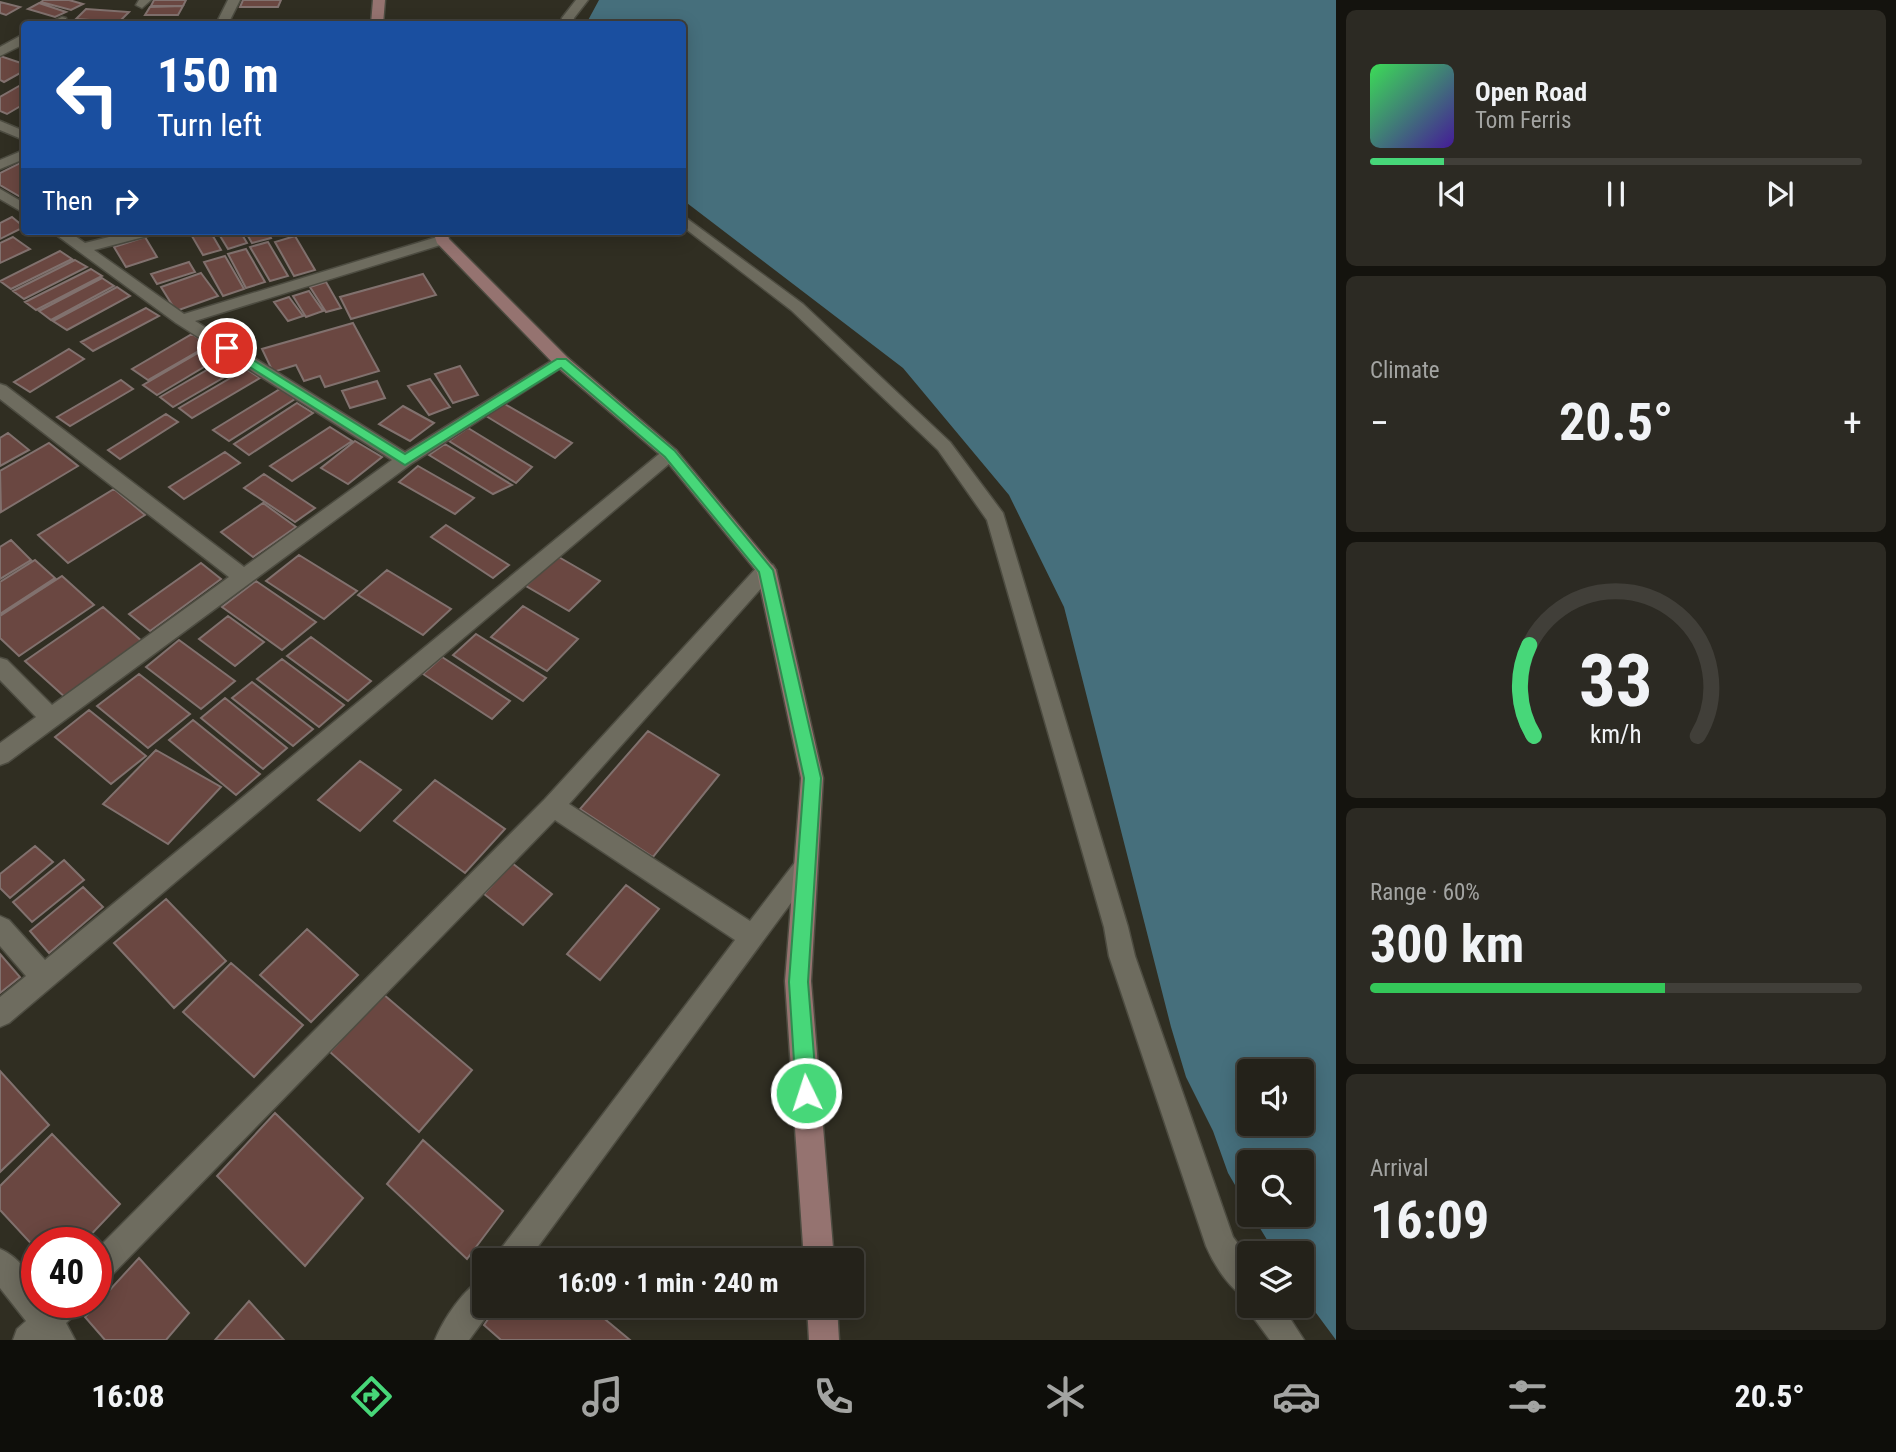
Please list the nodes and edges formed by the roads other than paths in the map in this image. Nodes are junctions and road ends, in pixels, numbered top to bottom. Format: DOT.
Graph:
graph roads {
  1 [pos="234,0"];
  2 [pos="379,0"];
  3 [pos="582,0"];
  4 [pos="224,21"];
  5 [pos="377,21"];
  6 [pos="567,21"];
  7 [pos="21,41"];
  8 [pos="0,52"];
  9 [pos="6,124"];
  10 [pos="21,134"];
  11 [pos="21,154"];
  12 [pos="0,165"];
  13 [pos="0,193"];
  14 [pos="21,207"];
  15 [pos="686,222"];
  16 [pos="64,235"];
  17 [pos="135,235"];
  18 [pos="441,235"];
  19 [pos="85,248"];
  20 [pos="183,320"];
  21 [pos="562,362"];
  22 [pos="0,390"];
  23 [pos="670,454"];
  24 [pos="405,460"];
  25 [pos="766,570"];
  26 [pos="244,579"];
  27 [pos="0,666"];
  28 [pos="50,717"];
  29 [pos="0,755"];
  30 [pos="553,806"];
  31 [pos="804,869"];
  32 [pos="0,928"];
  33 [pos="752,937"];
  34 [pos="43,977"];
  35 [pos="0,1014"];
  36 [pos="519,1248"];
  37 [pos="817,1248"];
  38 [pos="112,1255"];
  39 [pos="0,1264"];
  40 [pos="1237,1267"];
  41 [pos="472,1310"];
  42 [pos="823,1318"];
  43 [pos="1273,1318"];
  44 [pos="50,1326"];
  45 [pos="450,1340"];
  46 [pos="824,1340"];
  47 [pos="1289,1340"];
  1 -- 4 [label="street"];
  2 -- 5 [label="street"];
  3 -- 6 [label="street"];
  7 -- 8 [label="street"];
  9 -- 10 [label="street"];
  11 -- 12 [label="street"];
  13 -- 14 [label="street"];
  15 -- 40 [label="street"];
  16 -- 19 [label="street"];
  17 -- 19 [label="street"];
  18 -- 20 [label="street"];
  18 -- 21 [label="street"];
  19 -- 20 [label="street"];
  20 -- 24 [label="street"];
  21 -- 23 [label="street"];
  21 -- 24 [label="street"];
  22 -- 26 [label="street"];
  23 -- 25 [label="street"];
  23 -- 34 [label="street"];
  24 -- 26 [label="street"];
  25 -- 30 [label="street"];
  25 -- 31 [label="street"];
  26 -- 28 [label="street"];
  27 -- 28 [label="street"];
  28 -- 29 [label="street"];
  30 -- 33 [label="street"];
  30 -- 38 [label="street"];
  31 -- 33 [label="street"];
  31 -- 37 [label="street"];
  32 -- 34 [label="street"];
  33 -- 36 [label="street"];
  34 -- 35 [label="street"];
  39 -- 44 [label="street"];
  41 -- 45 [label="street"];
  42 -- 46 [label="street"];
  43 -- 47 [label="street"];
}
